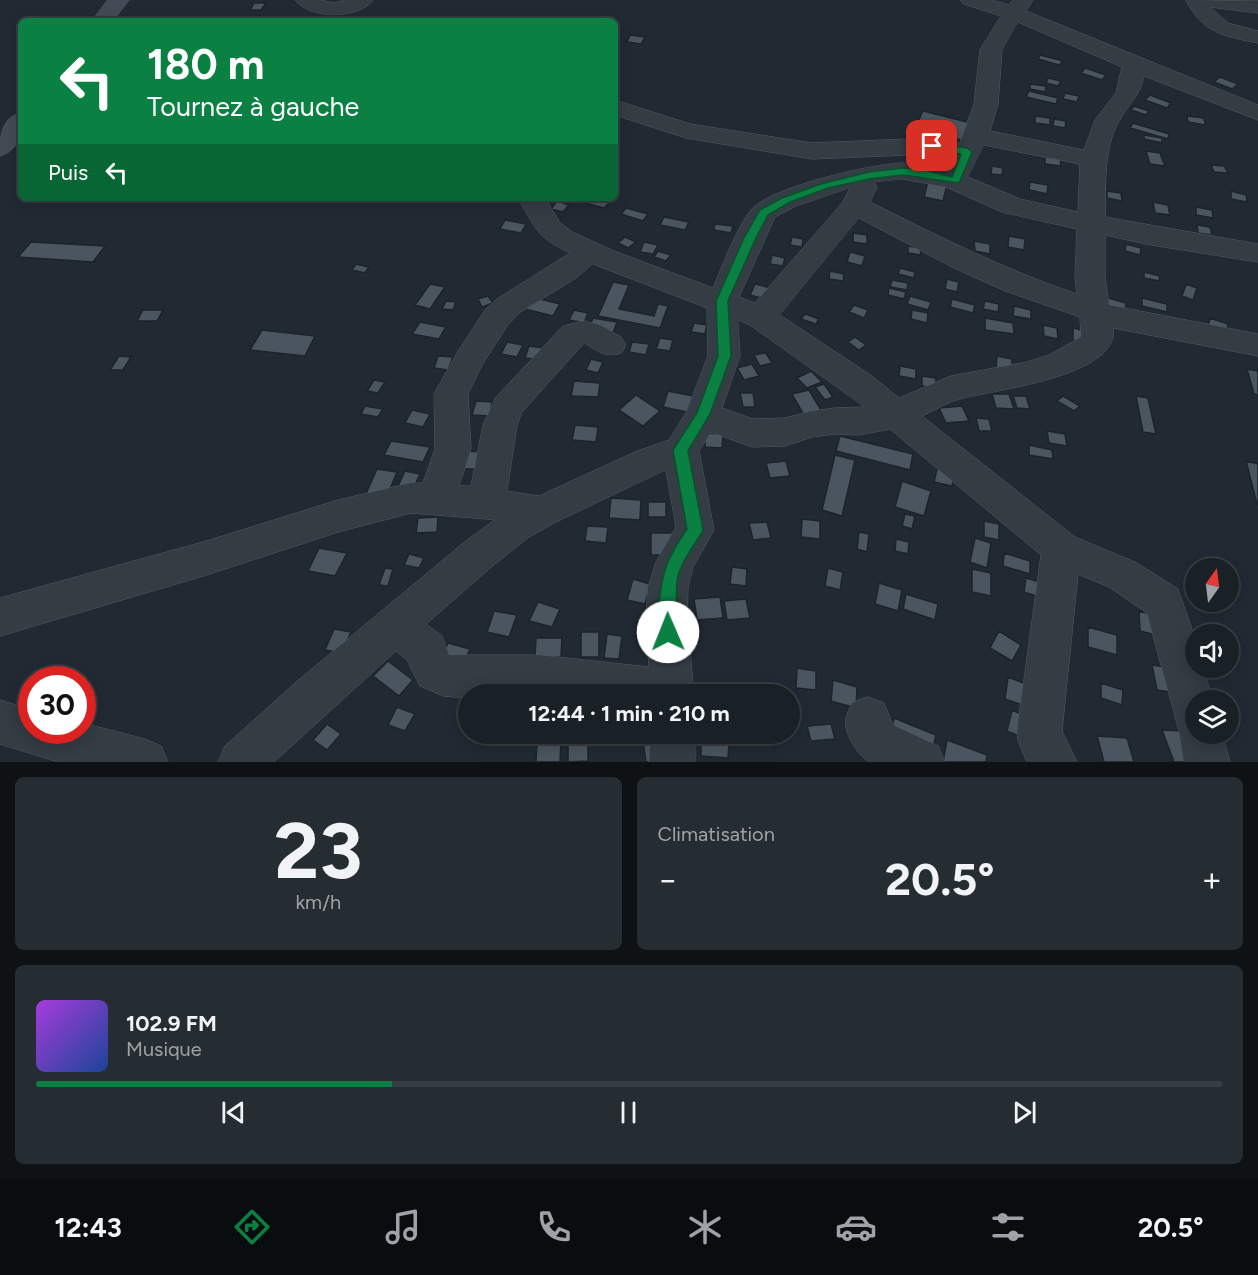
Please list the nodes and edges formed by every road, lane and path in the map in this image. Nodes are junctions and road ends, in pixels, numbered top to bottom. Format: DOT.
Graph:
graph roads {
  1 [pos="119,0"];
  2 [pos="305,0"];
  3 [pos="363,0"];
  4 [pos="971,0"];
  5 [pos="1196,0"];
  6 [pos="1205,0"];
  7 [pos="1017,7"];
  8 [pos="1258,7"];
  9 [pos="104,18"];
  10 [pos="1258,37"];
  11 [pos="1134,64"];
  12 [pos="618,108"];
  13 [pos="1258,113"];
  14 [pos="18,126"];
  15 [pos="971,144"];
  16 [pos="0,148"];
  17 [pos="1093,159"];
  18 [pos="869,175"];
  19 [pos="955,181"];
  20 [pos="532,201"];
  21 [pos="855,205"];
  22 [pos="1091,224"];
  23 [pos="592,251"];
  24 [pos="1258,253"];
  25 [pos="722,301"];
  26 [pos="1094,311"];
  27 [pos="761,316"];
  28 [pos="610,345"];
  29 [pos="1258,345"];
  30 [pos="703,414"];
  31 [pos="896,414"];
  32 [pos="681,450"];
  33 [pos="436,499"];
  34 [pos="487,503"];
  35 [pos="541,512"];
  36 [pos="1061,549"];
  37 [pos="0,617"];
  38 [pos="393,629"];
  39 [pos="592,684"];
  40 [pos="670,684"];
  41 [pos="1188,690"];
  42 [pos="0,722"];
  43 [pos="870,741"];
  44 [pos="672,744"];
  45 [pos="1202,744"];
  46 [pos="145,762"];
  47 [pos="241,762"];
  48 [pos="672,762"];
  49 [pos="922,762"];
  50 [pos="1054,762"];
  51 [pos="1207,762"];
  1 -- 9 [label="street"];
  2 -- 3 [label="street"];
  4 -- 7 [label="street"];
  5 -- 10 [label="street"];
  6 -- 8 [label="street"];
  7 -- 11 [label="street"];
  7 -- 15 [label="street"];
  11 -- 13 [label="street"];
  11 -- 17 [label="street"];
  12 -- 15 [label="street"];
  14 -- 16 [label="street"];
  15 -- 17 [label="street"];
  15 -- 19 [label="street"];
  17 -- 22 [label="street"];
  18 -- 19 [label="street"];
  18 -- 21 [label="street"];
  18 -- 25 [label="street"];
  19 -- 22 [label="street"];
  20 -- 23 [label="street"];
  21 -- 26 [label="street"];
  21 -- 27 [label="street"];
  22 -- 24 [label="street"];
  22 -- 26 [label="street"];
  23 -- 25 [label="street"];
  23 -- 33 [label="street"];
  25 -- 27 [label="street"];
  25 -- 30 [label="street"];
  26 -- 29 [label="street"];
  26 -- 31 [label="street"];
  27 -- 31 [label="street"];
  28 -- 34 [label="street"];
  30 -- 31 [label="street"];
  30 -- 32 [label="street"];
  31 -- 36 [label="street"];
  32 -- 35 [label="street"];
  32 -- 40 [label="street"];
  33 -- 34 [label="street"];
  33 -- 37 [label="street"];
  34 -- 35 [label="street"];
  35 -- 38 [label="street"];
  36 -- 41 [label="street"];
  36 -- 50 [label="street"];
  38 -- 39 [label="street"];
  38 -- 47 [label="street"];
  42 -- 46 [label="street"];
  43 -- 49 [label="street"];
  44 -- 48 [label="street"];
  45 -- 51 [label="street"];
}
